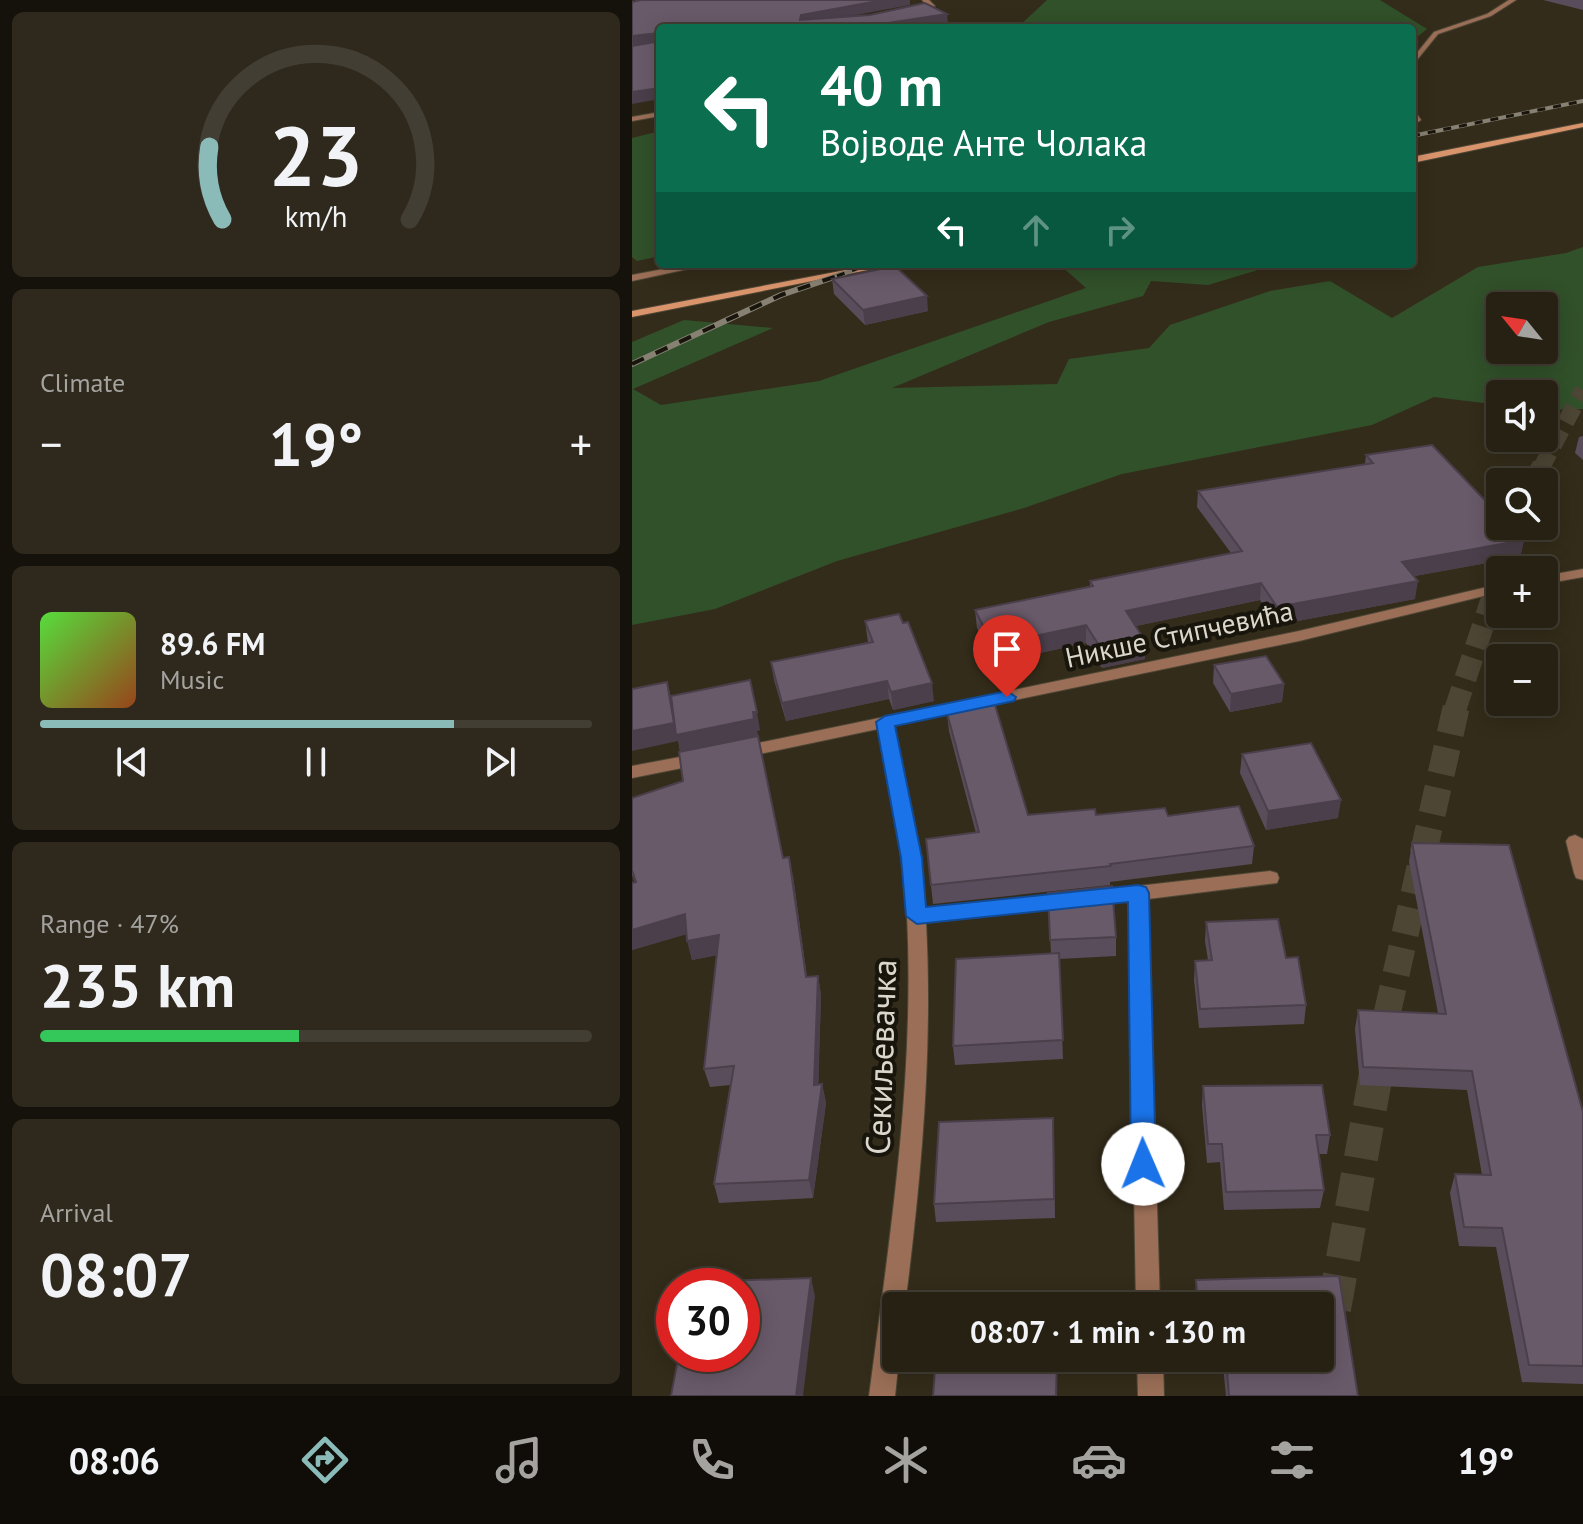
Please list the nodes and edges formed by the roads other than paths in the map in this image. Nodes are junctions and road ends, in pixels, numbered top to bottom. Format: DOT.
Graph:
graph roads {
  1 [pos="1513,0"];
  2 [pos="927,4"];
  3 [pos="911,12"];
  4 [pos="1416,59"];
  5 [pos="656,115"];
  6 [pos="632,119"];
  7 [pos="1583,125"];
  8 [pos="1416,159"];
  9 [pos="685,268"];
  10 [pos="872,268"];
  11 [pos="632,278"];
  12 [pos="632,314"];
  13 [pos="1583,573"];
  14 [pos="1558,577"];
  15 [pos="1486,591"];
  16 [pos="885,722"];
  17 [pos="632,772"];
  18 [pos="1575,841"];
  19 [pos="1583,873"];
  20 [pos="1270,878"];
  21 [pos="1138,893"];
  22 [pos="917,916"];
  23 [pos="1148,1292"];
  24 [pos="1150,1372"];
  25 [pos="882,1396"];
  26 [pos="1151,1396"];
  1 -- 4 [label="street"];
  2 -- 3 [label="street"];
  5 -- 6 [label="street"];
  7 -- 8 [label="main road"];
  9 -- 11 [label="street"];
  10 -- 12 [label="main road"];
  13 -- 14 [label="street"];
  15 -- 16 [label="street, Никше Стипчевића"];
  16 -- 17 [label="street, Никше Стипчевића"];
  16 -- 22 [label="street, Секиљевачка"];
  18 -- 19 [label="street"];
  20 -- 21 [label="street"];
  21 -- 22 [label="street"];
  21 -- 23 [label="street"];
  22 -- 25 [label="street, Секиљевачка"];
  24 -- 26 [label="street"];
}
